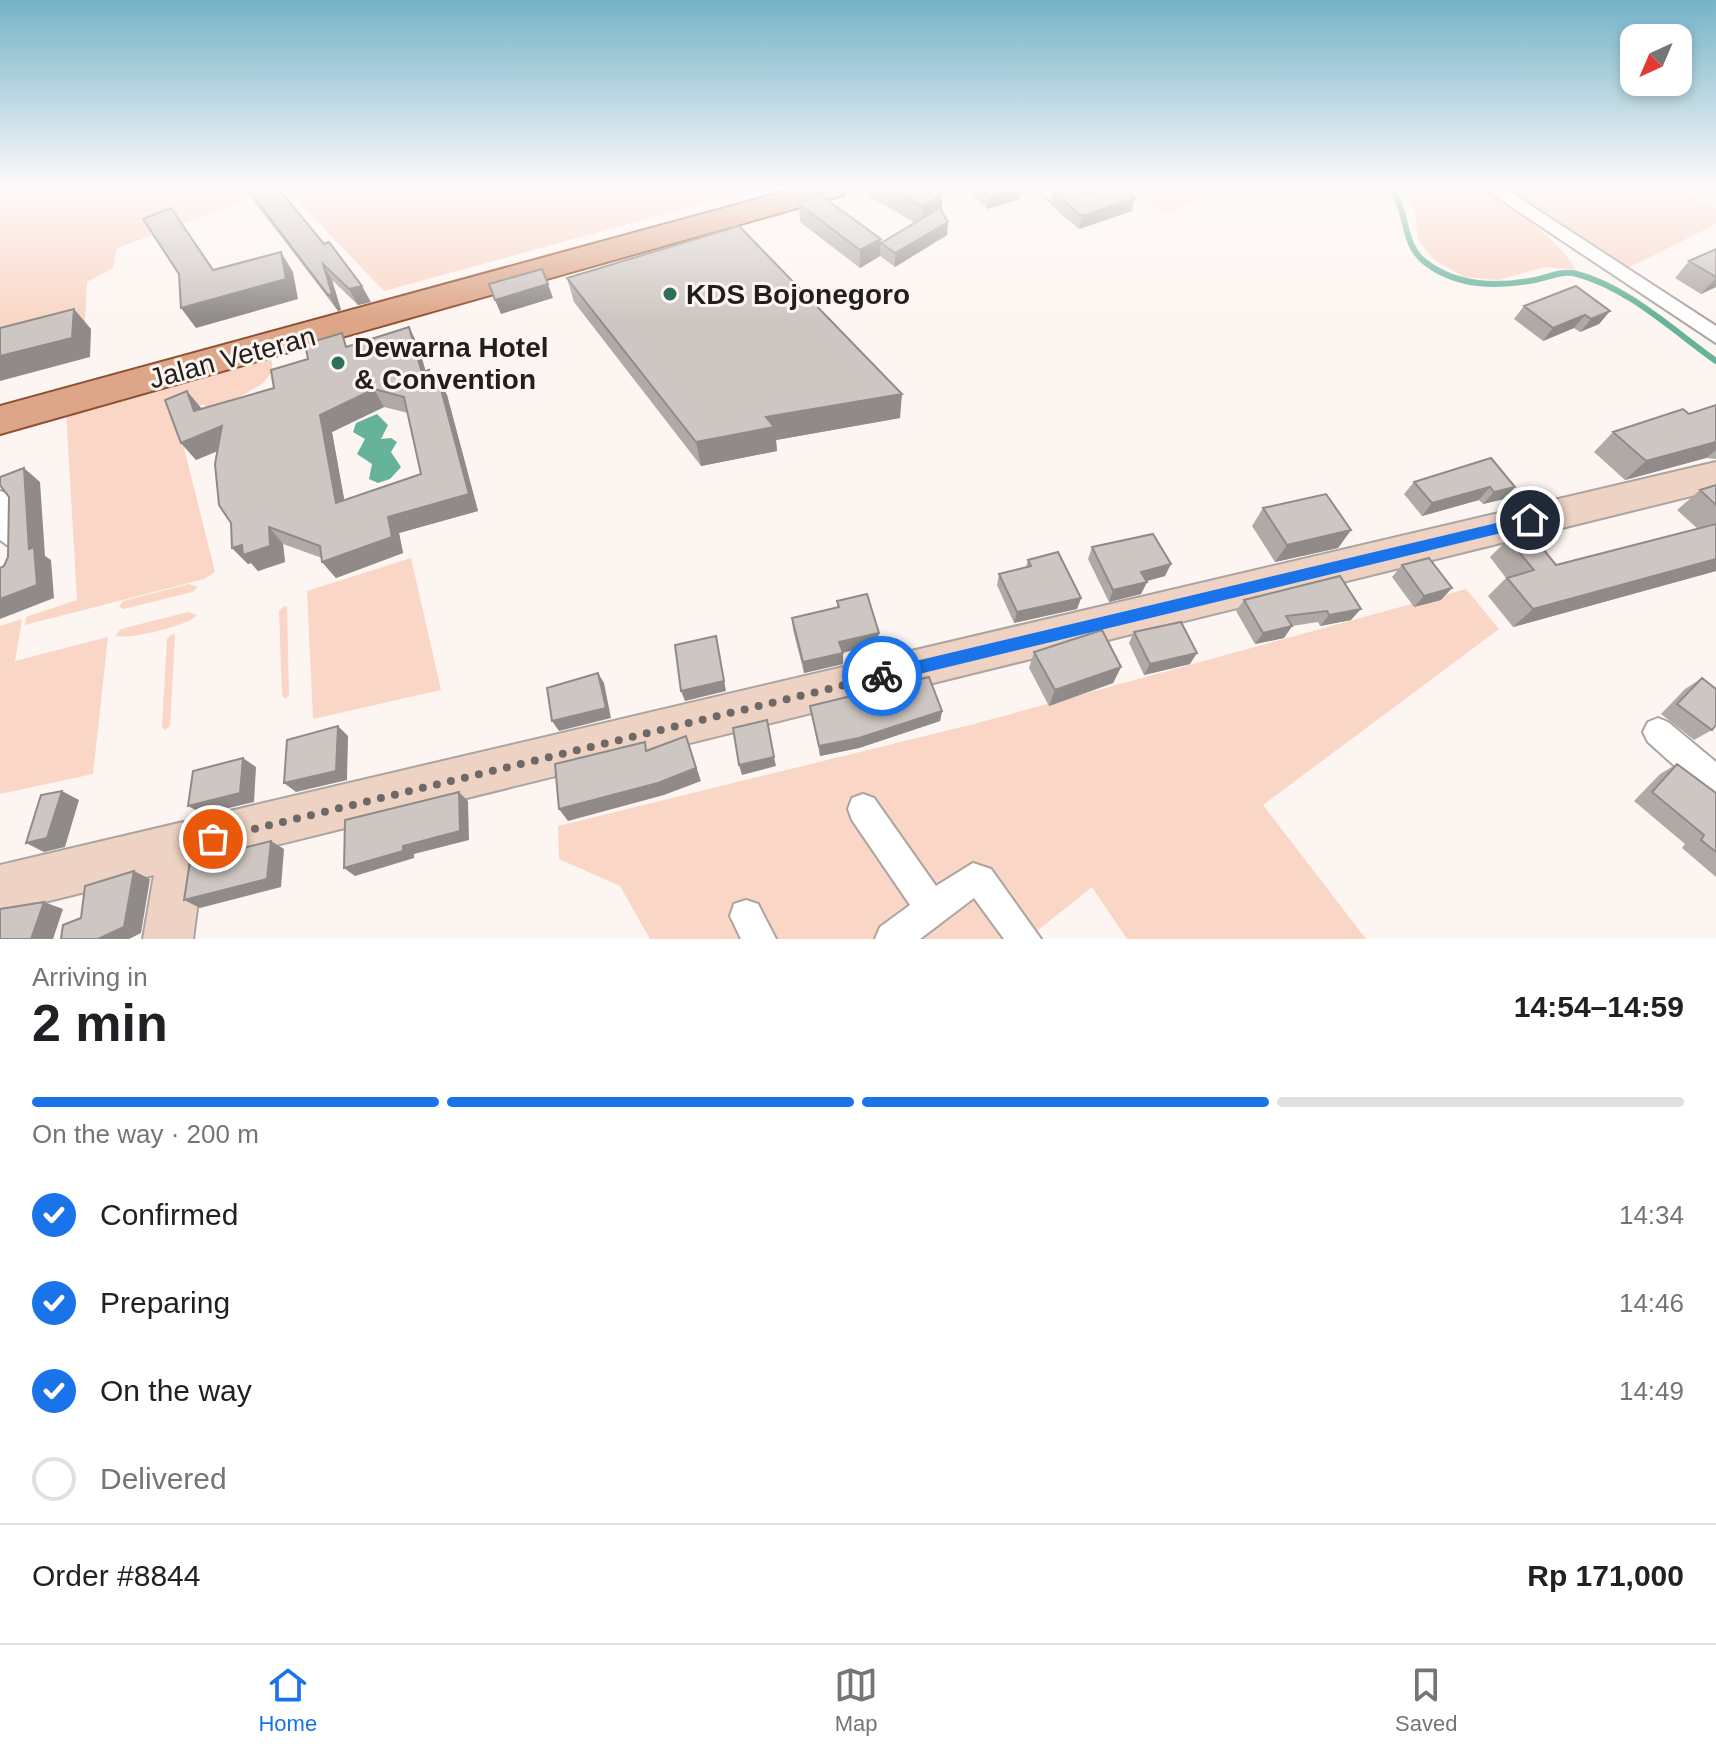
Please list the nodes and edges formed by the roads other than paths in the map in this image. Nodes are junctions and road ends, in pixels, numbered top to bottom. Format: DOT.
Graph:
graph roads {
  1 [pos="635,232"];
  2 [pos="675,232"];
  3 [pos="1558,232"];
  4 [pos="1716,336"];
  5 [pos="0,408"];
  6 [pos="0,420"];
  7 [pos="1716,476"];
  8 [pos="0,501"];
  9 [pos="11,555"];
  10 [pos="1658,732"];
  11 [pos="1716,782"];
  12 [pos="863,809"];
  13 [pos="182,847"];
  14 [pos="0,889"];
  15 [pos="932,909"];
  16 [pos="168,939"];
  17 [pos="892,939"];
  18 [pos="1024,939"];
  1 -- 5 [label="main road, Jalan Veteran"];
  2 -- 6 [label="main road, Jalan Veteran"];
  3 -- 4 [label="street"];
  7 -- 13 [label="street"];
  8 -- 9 [label="street"];
  10 -- 11 [label="street"];
  12 -- 15 [label="street"];
  13 -- 14 [label="street"];
  13 -- 16 [label="street"];
  15 -- 17 [label="street"];
  15 -- 18 [label="street"];
}
